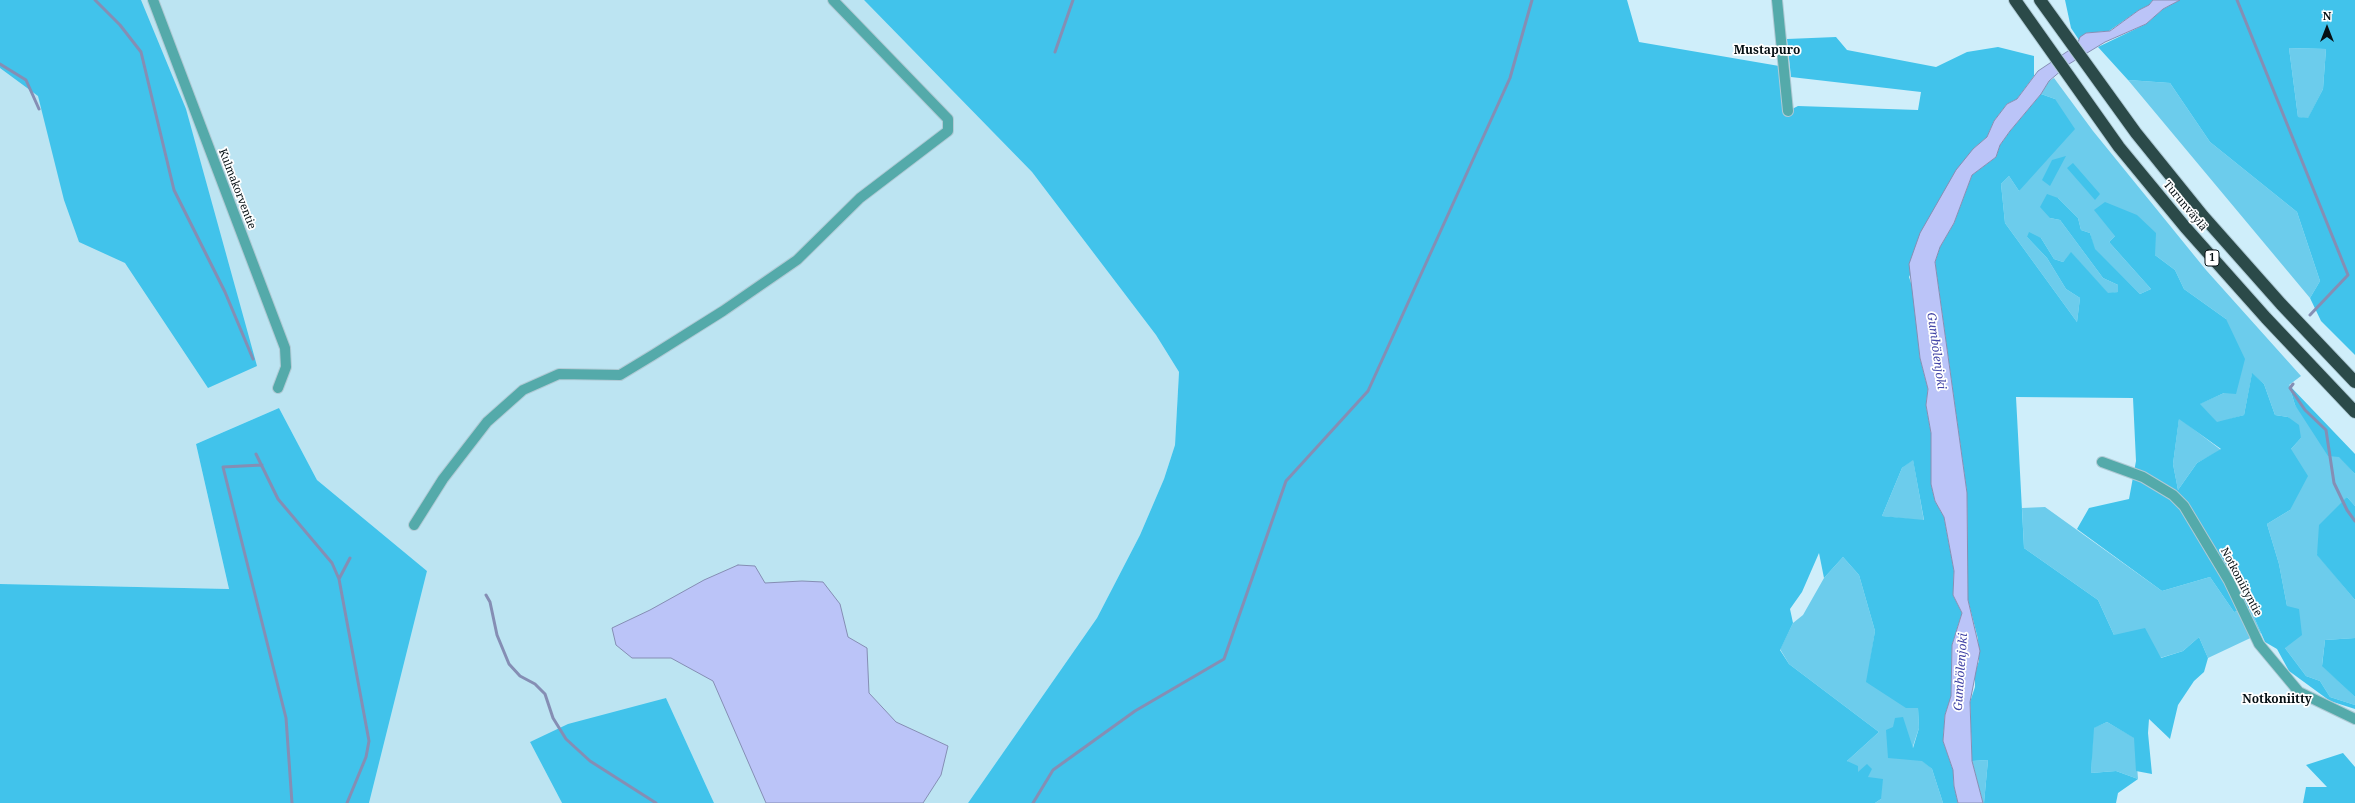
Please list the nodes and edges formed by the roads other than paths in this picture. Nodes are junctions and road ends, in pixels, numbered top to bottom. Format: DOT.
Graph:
graph roads {
  1 [pos="153,0"];
  2 [pos="833,0"];
  3 [pos="1777,0"];
  4 [pos="2015,0"];
  5 [pos="2040,0"];
  6 [pos="1788,112"];
  7 [pos="2355,382"];
  8 [pos="278,388"];
  9 [pos="2355,412"];
  10 [pos="2102,462"];
  11 [pos="414,525"];
  12 [pos="2355,719"];
  1 -- 8 [label="street, Kulmakorventie"];
  2 -- 11 [label="street"];
  3 -- 6 [label="street"];
  4 -- 9 [label="highway, Turunväylä / 1"];
  5 -- 7 [label="highway, Turunväylä / 1"];
  10 -- 12 [label="street, Notkoniityntie"];
}
